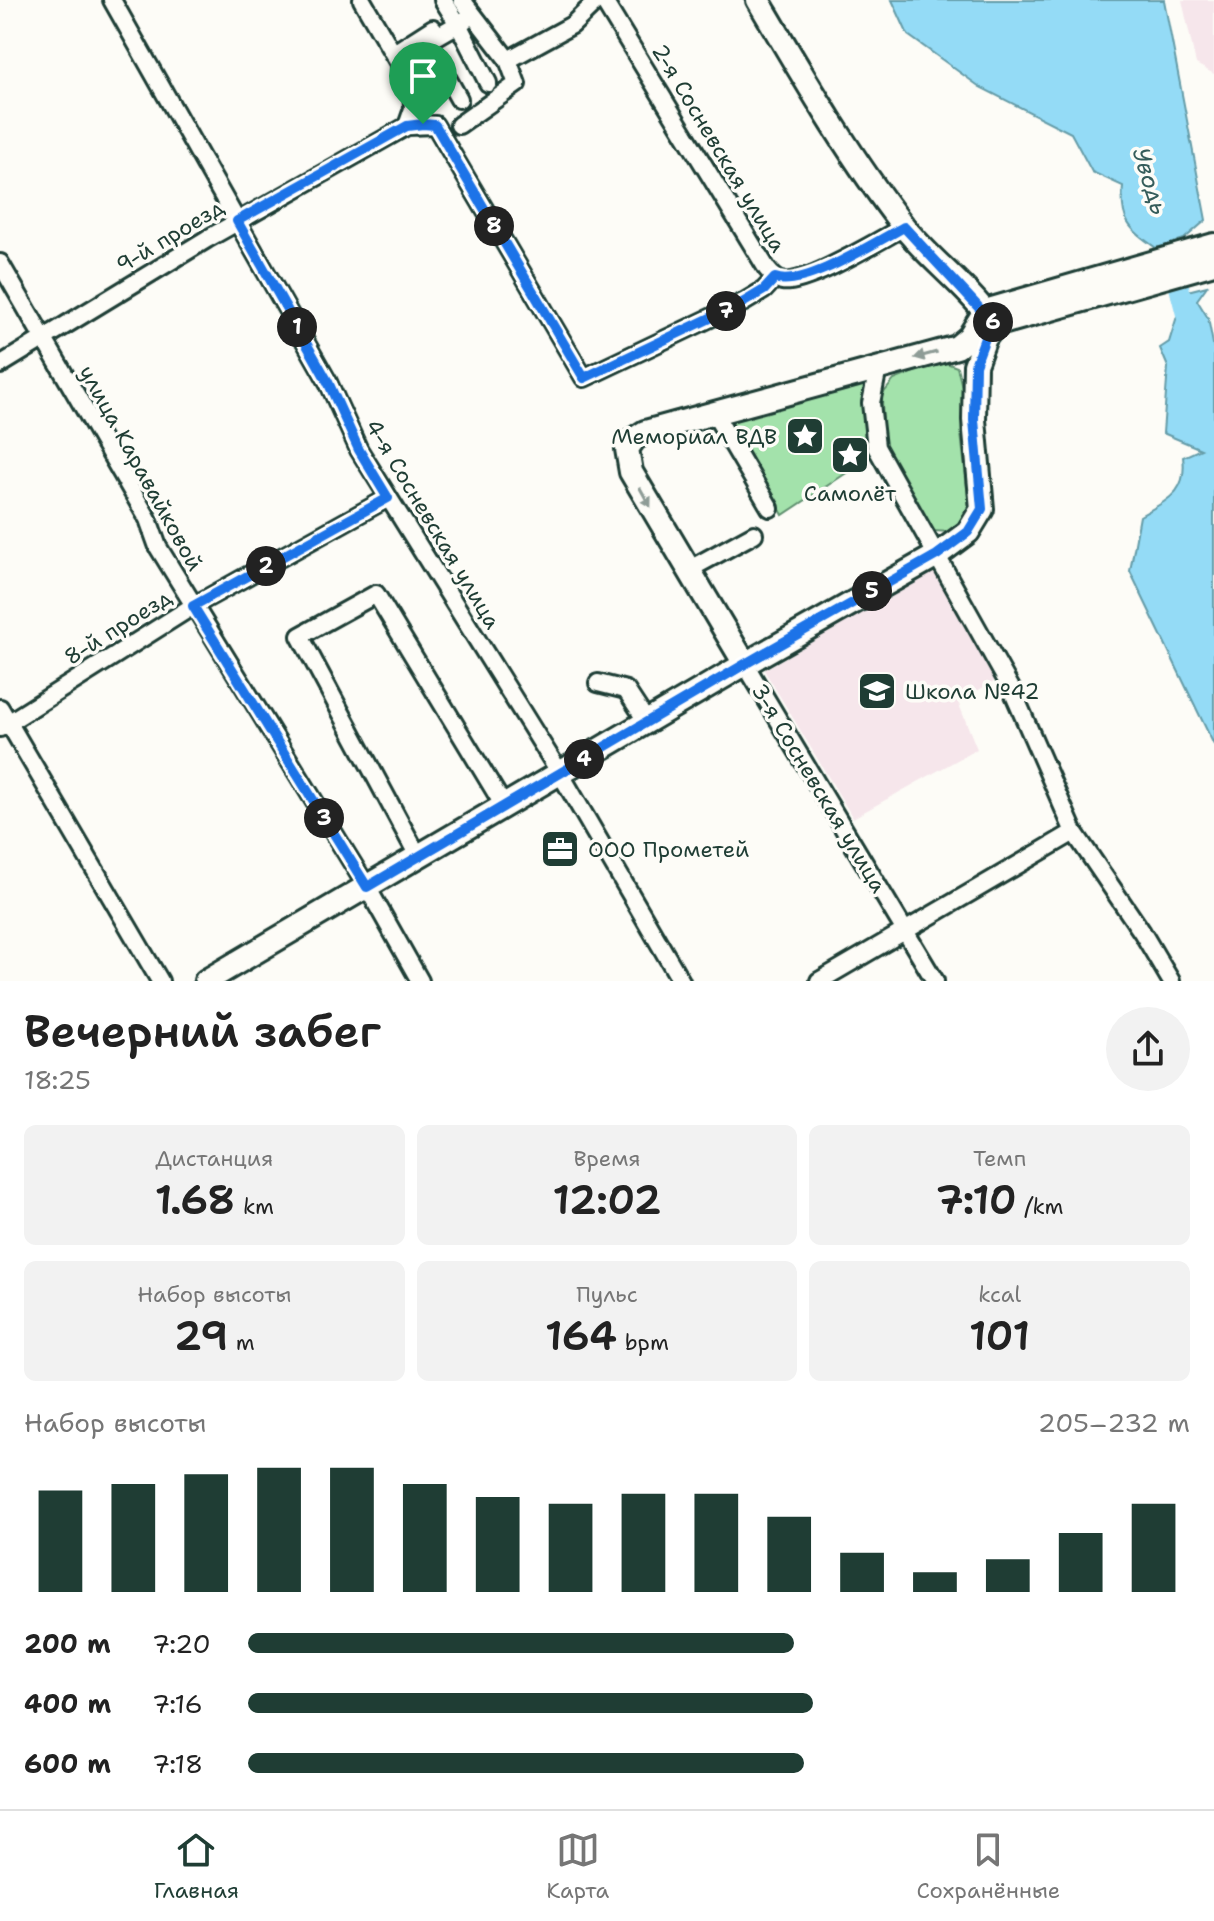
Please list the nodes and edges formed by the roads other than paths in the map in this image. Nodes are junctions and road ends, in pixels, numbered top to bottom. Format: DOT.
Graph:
graph roads {
  1 [pos="112,0"];
  2 [pos="362,0"];
  3 [pos="443,0"];
  4 [pos="462,0"];
  5 [pos="601,0"];
  6 [pos="758,0"];
  7 [pos="461,18"];
  8 [pos="394,53"];
  9 [pos="508,60"];
  10 [pos="488,83"];
  11 [pos="459,99"];
  12 [pos="459,125"];
  13 [pos="407,126"];
  14 [pos="237,221"];
  15 [pos="904,227"];
  16 [pos="1214,245"];
  17 [pos="0,263"];
  18 [pos="1214,263"];
  19 [pos="775,278"];
  20 [pos="1120,281"];
  21 [pos="990,318"];
  22 [pos="44,340"];
  23 [pos="0,365"];
  24 [pos="878,368"];
  25 [pos="714,413"];
  26 [pos="388,498"];
  27 [pos="770,508"];
  28 [pos="754,534"];
  29 [pos="937,555"];
  30 [pos="688,570"];
  31 [pos="193,606"];
  32 [pos="745,664"];
  33 [pos="598,683"];
  34 [pos="3,720"];
  35 [pos="647,722"];
  36 [pos="560,773"];
  37 [pos="504,806"];
  38 [pos="1074,832"];
  39 [pos="418,856"];
  40 [pos="367,887"];
  41 [pos="904,930"];
  42 [pos="160,981"];
  43 [pos="206,981"];
  44 [pos="420,981"];
  45 [pos="681,981"];
  46 [pos="819,981"];
  47 [pos="935,981"];
  48 [pos="1171,981"];
  1 -- 14 [label="street, 4-я Сосневская улица"];
  2 -- 8 [label="street"];
  3 -- 7 [label="street"];
  4 -- 7 [label="street"];
  5 -- 9 [label="street"];
  5 -- 19 [label="street, 2-я Сосневская улица"];
  6 -- 15 [label="main road"];
  7 -- 8 [label="street"];
  7 -- 9 [label="street"];
  7 -- 10 [label="street"];
  7 -- 11 [label="street"];
  8 -- 13 [label="street"];
  9 -- 12 [label="street"];
  13 -- 14 [label="street, 9-й проезд"];
  13 -- 19 [label="street"];
  14 -- 22 [label="street, 9-й проезд"];
  14 -- 26 [label="street, 4-я Сосневская улица"];
  15 -- 19 [label="street, 2-я Сосневская улица"];
  15 -- 21 [label="main road"];
  16 -- 20 [label="main road"];
  17 -- 22 [label="street, улица Каравайковой"];
  18 -- 20 [label="main road"];
  20 -- 21 [label="main road"];
  21 -- 24 [label="main road, one-way"];
  21 -- 29 [label="main road"];
  22 -- 23 [label="street, 9-й проезд"];
  22 -- 31 [label="street, улица Каравайковой"];
  24 -- 25 [label="main road"];
  24 -- 29 [label="street"];
  25 -- 27 [label="street"];
  25 -- 30 [label="main road, 3-я Сосневская улица, one-way"];
  26 -- 31 [label="street, 8-й проезд"];
  26 -- 36 [label="street, 4-я Сосневская улица"];
  28 -- 30 [label="street"];
  29 -- 32 [label="main road"];
  29 -- 38 [label="street"];
  30 -- 32 [label="main road, 3-я Сосневская улица"];
  31 -- 34 [label="street, 8-й проезд"];
  31 -- 40 [label="street, улица Каравайковой"];
  32 -- 35 [label="main road"];
  32 -- 41 [label="street, 3-я Сосневская улица"];
  33 -- 35 [label="street"];
  34 -- 42 [label="street"];
  35 -- 36 [label="main road"];
  36 -- 37 [label="main road"];
  36 -- 45 [label="street, 4-я Сосневская улица"];
  37 -- 39 [label="main road"];
  37 -- 39 [label="street"];
  38 -- 41 [label="street"];
  38 -- 48 [label="street"];
  39 -- 40 [label="main road"];
  40 -- 43 [label="main road"];
  40 -- 44 [label="street, улица Каравайковой"];
  41 -- 46 [label="street"];
  41 -- 47 [label="street, 3-я Сосневская улица"];
}
